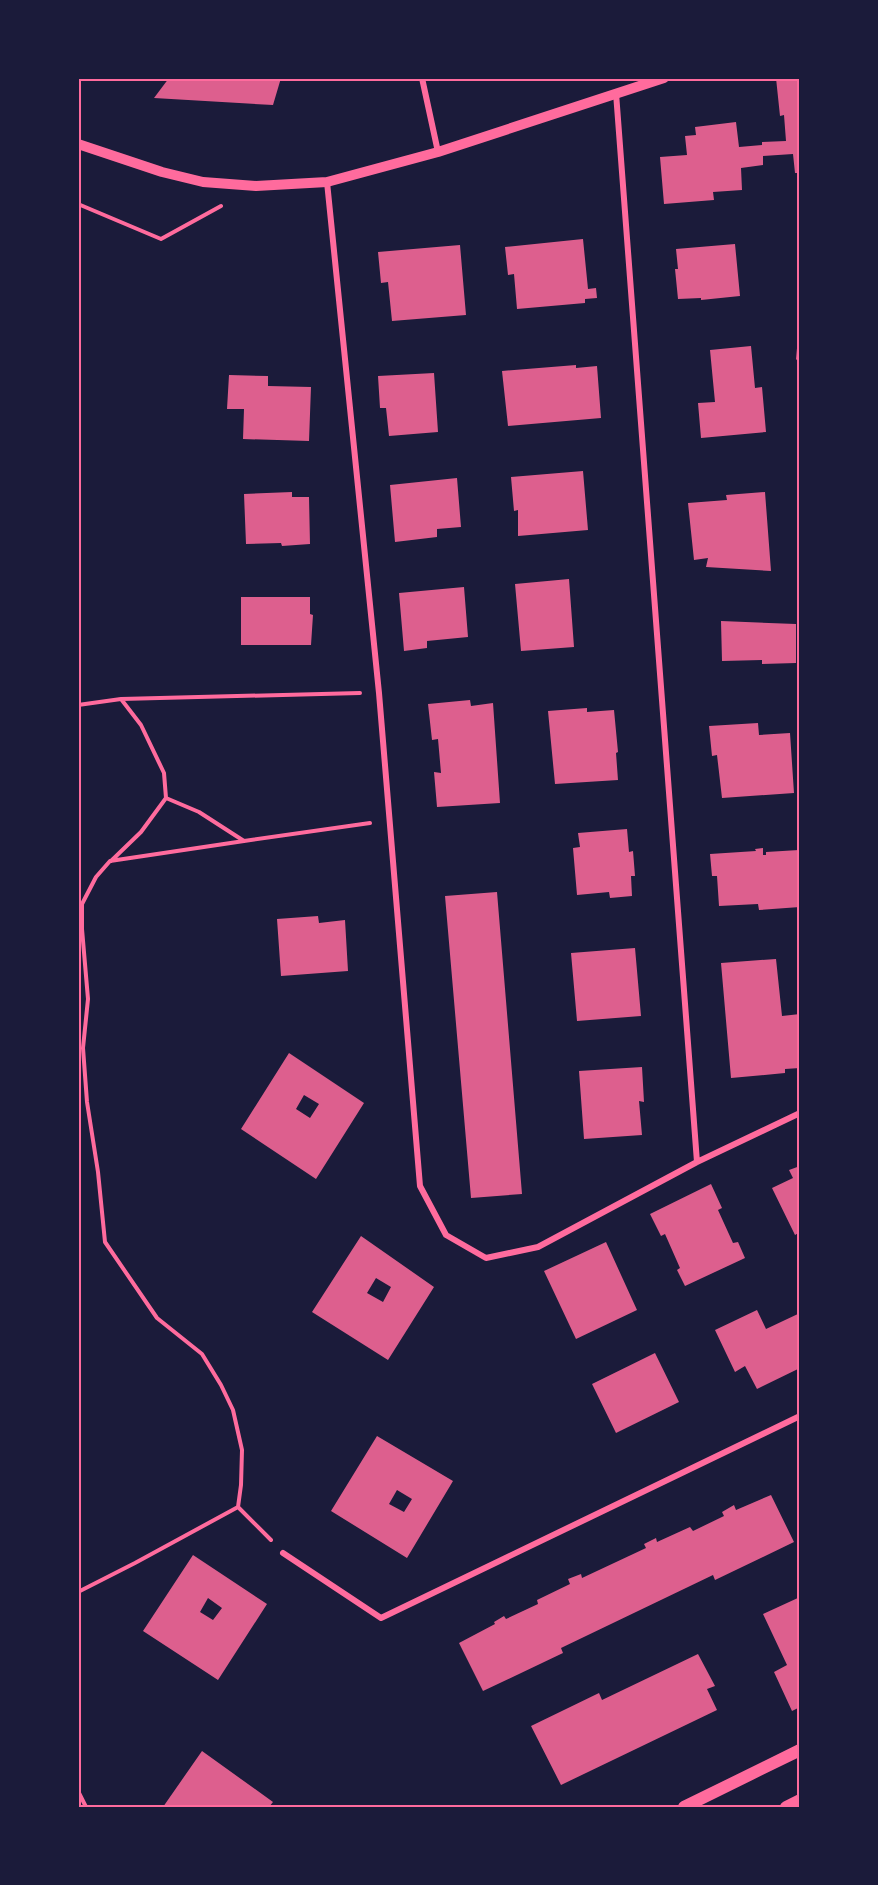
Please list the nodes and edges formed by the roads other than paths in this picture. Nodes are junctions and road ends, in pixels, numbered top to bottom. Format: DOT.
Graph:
graph roads {
  1 [pos="422,78"];
  2 [pos="664,78"];
  3 [pos="616,93"];
  4 [pos="78,144"];
  5 [pos="438,152"];
  6 [pos="327,182"];
  7 [pos="800,1113"];
  8 [pos="697,1162"];
  9 [pos="800,1416"];
  10 [pos="283,1553"];
  11 [pos="800,1750"];
  12 [pos="800,1800"];
  13 [pos="684,1807"];
  14 [pos="786,1807"];
  1 -- 5 [label="street"];
  2 -- 3 [label="street"];
  3 -- 5 [label="street"];
  3 -- 8 [label="street"];
  4 -- 6 [label="street"];
  5 -- 6 [label="street"];
  6 -- 8 [label="street"];
  7 -- 8 [label="street"];
  9 -- 10 [label="street"];
  11 -- 13 [label="main road"];
  12 -- 14 [label="main road"];
}
